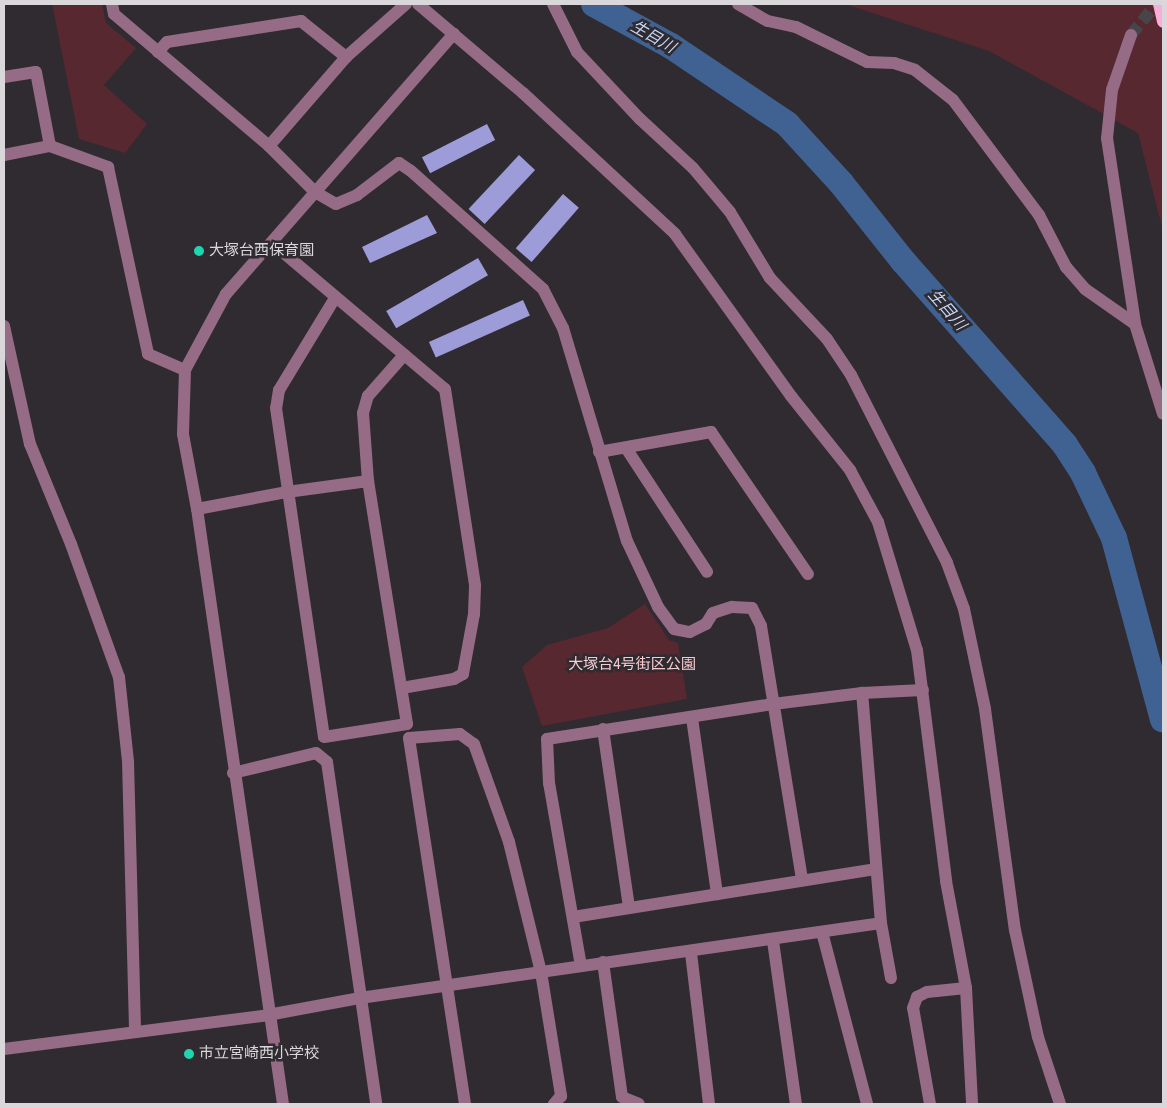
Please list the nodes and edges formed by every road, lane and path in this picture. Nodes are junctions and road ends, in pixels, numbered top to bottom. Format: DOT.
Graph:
graph roads {
  1 [pos="112,4"];
  2 [pos="406,4"];
  3 [pos="418,4"];
  4 [pos="553,4"];
  5 [pos="738,4"];
  6 [pos="1160,4"];
  7 [pos="1163,22"];
  8 [pos="454,34"];
  9 [pos="1132,35"];
  10 [pos="158,52"];
  11 [pos="346,57"];
  12 [pos="4,77"];
  13 [pos="50,146"];
  14 [pos="269,146"];
  15 [pos="4,154"];
  16 [pos="315,192"];
  17 [pos="272,243"];
  18 [pos="335,298"];
  19 [pos="1136,324"];
  20 [pos="4,326"];
  21 [pos="404,355"];
  22 [pos="186,370"];
  23 [pos="1163,414"];
  24 [pos="626,448"];
  25 [pos="599,452"];
  26 [pos="368,481"];
  27 [pos="286,492"];
  28 [pos="197,509"];
  29 [pos="707,572"];
  30 [pos="808,574"];
  31 [pos="402,688"];
  32 [pos="923,690"];
  33 [pos="862,693"];
  34 [pos="773,704"];
  35 [pos="692,718"];
  36 [pos="603,728"];
  37 [pos="233,773"];
  38 [pos="874,869"];
  39 [pos="802,880"];
  40 [pos="717,894"];
  41 [pos="629,907"];
  42 [pos="573,917"];
  43 [pos="881,923"];
  44 [pos="822,932"];
  45 [pos="773,941"];
  46 [pos="691,953"];
  47 [pos="603,962"];
  48 [pos="582,966"];
  49 [pos="542,972"];
  50 [pos="891,978"];
  51 [pos="447,986"];
  52 [pos="966,988"];
  53 [pos="360,998"];
  54 [pos="268,1015"];
  55 [pos="135,1031"];
  56 [pos="4,1049"];
  57 [pos="283,1104"];
  58 [pos="376,1104"];
  59 [pos="465,1104"];
  60 [pos="554,1104"];
  61 [pos="639,1104"];
  62 [pos="709,1104"];
  63 [pos="796,1104"];
  64 [pos="868,1104"];
  65 [pos="930,1104"];
  66 [pos="972,1104"];
  67 [pos="1060,1104"];
  1 -- 10 [label="street"];
  2 -- 11 [label="street"];
  3 -- 8 [label="street"];
  4 -- 67 [label="street"];
  5 -- 19 [label="street"];
  6 -- 7 [label="main road"];
  8 -- 16 [label="street"];
  8 -- 32 [label="street"];
  9 -- 19 [label="street"];
  10 -- 11 [label="street"];
  10 -- 14 [label="street"];
  11 -- 14 [label="street"];
  12 -- 13 [label="street"];
  13 -- 15 [label="street"];
  13 -- 22 [label="street"];
  14 -- 16 [label="street"];
  16 -- 17 [label="street"];
  16 -- 25 [label="street"];
  17 -- 18 [label="street"];
  17 -- 22 [label="street"];
  18 -- 21 [label="street"];
  18 -- 27 [label="street"];
  19 -- 23 [label="street"];
  20 -- 55 [label="street"];
  21 -- 26 [label="street"];
  21 -- 31 [label="street"];
  22 -- 28 [label="street"];
  24 -- 25 [label="street"];
  24 -- 29 [label="street"];
  24 -- 30 [label="street"];
  25 -- 34 [label="street"];
  26 -- 27 [label="street"];
  26 -- 31 [label="street"];
  27 -- 28 [label="street"];
  27 -- 31 [label="street"];
  28 -- 37 [label="street"];
  32 -- 33 [label="street"];
  32 -- 52 [label="street"];
  33 -- 34 [label="street"];
  33 -- 38 [label="street"];
  34 -- 35 [label="street"];
  34 -- 39 [label="street"];
  35 -- 36 [label="street"];
  35 -- 40 [label="street"];
  36 -- 41 [label="street"];
  36 -- 42 [label="street"];
  37 -- 53 [label="street"];
  37 -- 54 [label="street"];
  38 -- 39 [label="street"];
  38 -- 43 [label="street"];
  39 -- 40 [label="street"];
  40 -- 41 [label="street"];
  41 -- 42 [label="street"];
  42 -- 48 [label="street"];
  43 -- 44 [label="street"];
  43 -- 50 [label="street"];
  44 -- 45 [label="street"];
  44 -- 64 [label="street"];
  45 -- 46 [label="street"];
  45 -- 63 [label="street"];
  46 -- 47 [label="street"];
  46 -- 62 [label="street"];
  47 -- 48 [label="street"];
  47 -- 61 [label="street"];
  48 -- 49 [label="street"];
  49 -- 51 [label="street"];
  49 -- 51 [label="street"];
  49 -- 60 [label="street"];
  51 -- 53 [label="street"];
  51 -- 59 [label="street"];
  52 -- 65 [label="street"];
  52 -- 66 [label="street"];
  53 -- 54 [label="street"];
  53 -- 58 [label="street"];
  54 -- 55 [label="street"];
  54 -- 57 [label="street"];
  55 -- 56 [label="street"];
}
